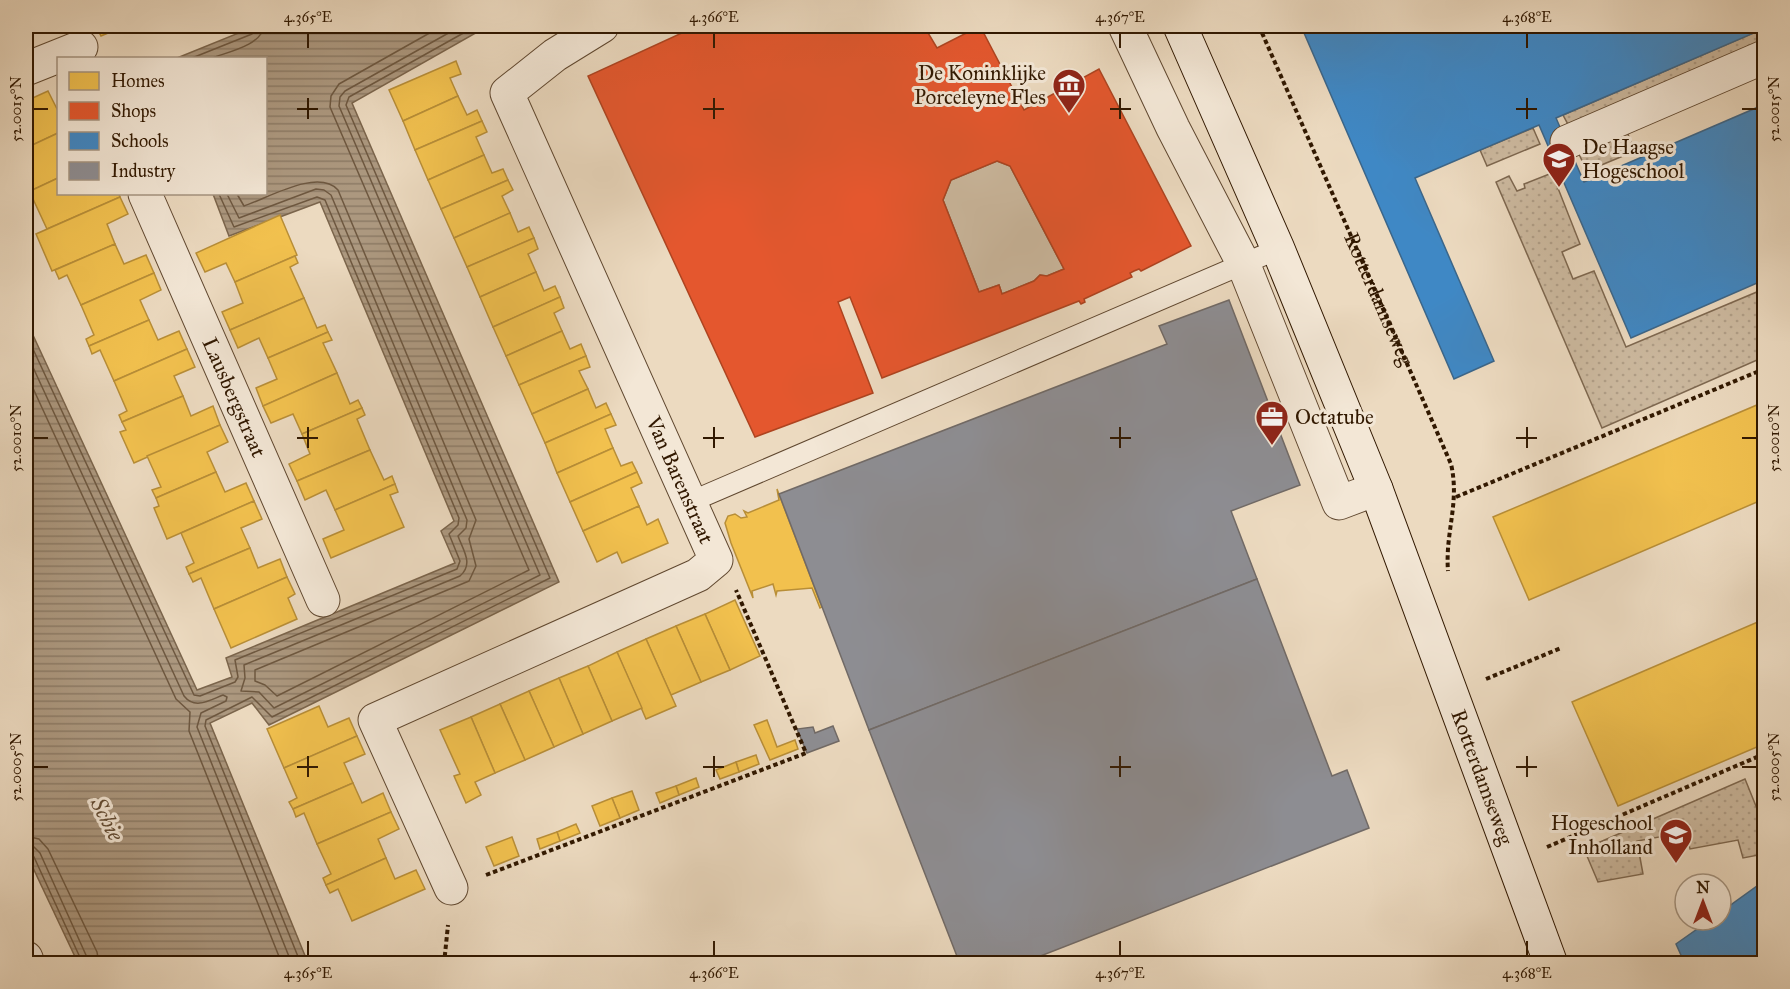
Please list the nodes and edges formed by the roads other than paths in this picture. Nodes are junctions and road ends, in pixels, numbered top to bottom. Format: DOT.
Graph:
graph roads {
  1 [pos="602,26"];
  2 [pos="1125,26"];
  3 [pos="1180,26"];
  4 [pos="80,44"];
  5 [pos="1764,57"];
  6 [pos="26,69"];
  7 [pos="1567,142"];
  8 [pos="145,195"];
  9 [pos="1278,249"];
  10 [pos="1243,263"];
  11 [pos="1376,489"];
  12 [pos="690,502"];
  13 [pos="323,600"];
  14 [pos="452,888"];
  15 [pos="26,958"];
  16 [pos="28,963"];
  17 [pos="1551,963"];
  1 -- 12 [label="street, Van Barenstraat"];
  2 -- 10 [label="street"];
  3 -- 9 [label="street, Rotterdamseweg"];
  4 -- 6 [label="street"];
  5 -- 7 [label="street"];
  8 -- 13 [label="street, Lausbergstraat"];
  9 -- 10 [label="lane"];
  9 -- 11 [label="street, Rotterdamseweg"];
  10 -- 11 [label="street"];
  10 -- 12 [label="lane"];
  11 -- 17 [label="street, Rotterdamseweg"];
  12 -- 14 [label="street, Van Barenstraat"];
  15 -- 16 [label="street"];
}
